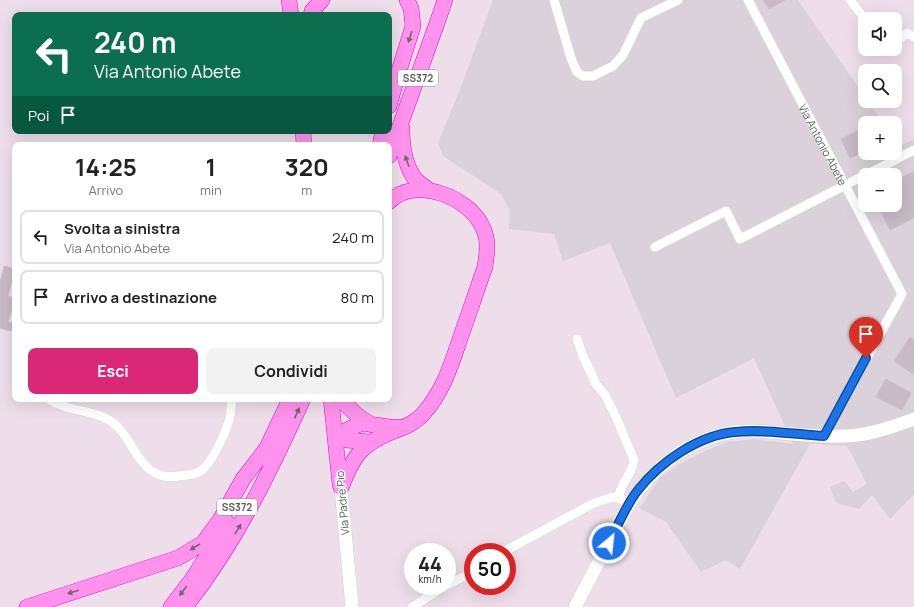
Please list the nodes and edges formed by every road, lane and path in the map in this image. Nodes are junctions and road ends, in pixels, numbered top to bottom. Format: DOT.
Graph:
graph roads {
  1 [pos="289,0"];
  2 [pos="322,0"];
  3 [pos="407,0"];
  4 [pos="434,0"];
  5 [pos="445,0"];
  6 [pos="554,0"];
  7 [pos="678,0"];
  8 [pos="748,0"];
  9 [pos="850,0"];
  10 [pos="291,12"];
  11 [pos="312,12"];
  12 [pos="859,12"];
  13 [pos="902,37"];
  14 [pos="914,37"];
  15 [pos="392,95"];
  16 [pos="395,124"];
  17 [pos="392,142"];
  18 [pos="914,150"];
  19 [pos="879,168"];
  20 [pos="858,179"];
  21 [pos="845,186"];
  22 [pos="430,191"];
  23 [pos="392,199"];
  24 [pos="655,247"];
  25 [pos="577,339"];
  26 [pos="55,402"];
  27 [pos="232,402"];
  28 [pos="289,402"];
  29 [pos="302,402"];
  30 [pos="331,402"];
  31 [pos="343,402"];
  32 [pos="914,419"];
  33 [pos="372,425"];
  34 [pos="408,426"];
  35 [pos="336,436"];
  36 [pos="824,436"];
  37 [pos="370,442"];
  38 [pos="267,448"];
  39 [pos="341,488"];
  40 [pos="624,501"];
  41 [pos="516,545"];
  42 [pos="223,553"];
  43 [pos="431,595"];
  44 [pos="27,607"];
  45 [pos="171,607"];
  46 [pos="185,607"];
  47 [pos="195,607"];
  48 [pos="352,607"];
  49 [pos="412,607"];
  50 [pos="575,607"];
  1 -- 10 [label="highway"];
  2 -- 11 [label="highway"];
  3 -- 15 [label="highway, one-way"];
  4 -- 16 [label="highway, SS372"];
  5 -- 16 [label="highway, SS372"];
  6 -- 7 [label="street"];
  8 -- 21 [label="street, Via Antonio Abete"];
  9 -- 12 [label="street"];
  13 -- 14 [label="street"];
  16 -- 17 [label="highway, SS372"];
  22 -- 16 [label="highway, one-way"];
  18 -- 19 [label="street"];
  20 -- 21 [label="street"];
  21 -- 24 [label="street"];
  21 -- 36 [label="street, Via Antonio Abete"];
  22 -- 23 [label="highway"];
  22 -- 34 [label="highway"];
  25 -- 40 [label="street"];
  26 -- 27 [label="street"];
  28 -- 38 [label="highway, SS372"];
  42 -- 29 [label="highway, SS372, one-way"];
  30 -- 35 [label="highway, Via Padre Pio"];
  31 -- 33 [label="highway"];
  32 -- 36 [label="main road"];
  33 -- 34 [label="highway"];
  33 -- 35 [label="highway"];
  34 -- 37 [label="highway"];
  35 -- 37 [label="highway"];
  35 -- 39 [label="highway, Via Padre Pio"];
  36 -- 40 [label="main road"];
  37 -- 39 [label="highway"];
  38 -- 44 [label="highway, one-way"];
  38 -- 45 [label="highway, SS372, one-way"];
  39 -- 48 [label="main road, Via Padre Pio"];
  40 -- 41 [label="street"];
  40 -- 50 [label="main road"];
  42 -- 46 [label="highway, SS372"];
  42 -- 47 [label="highway"];
  43 -- 49 [label="street"];
}
